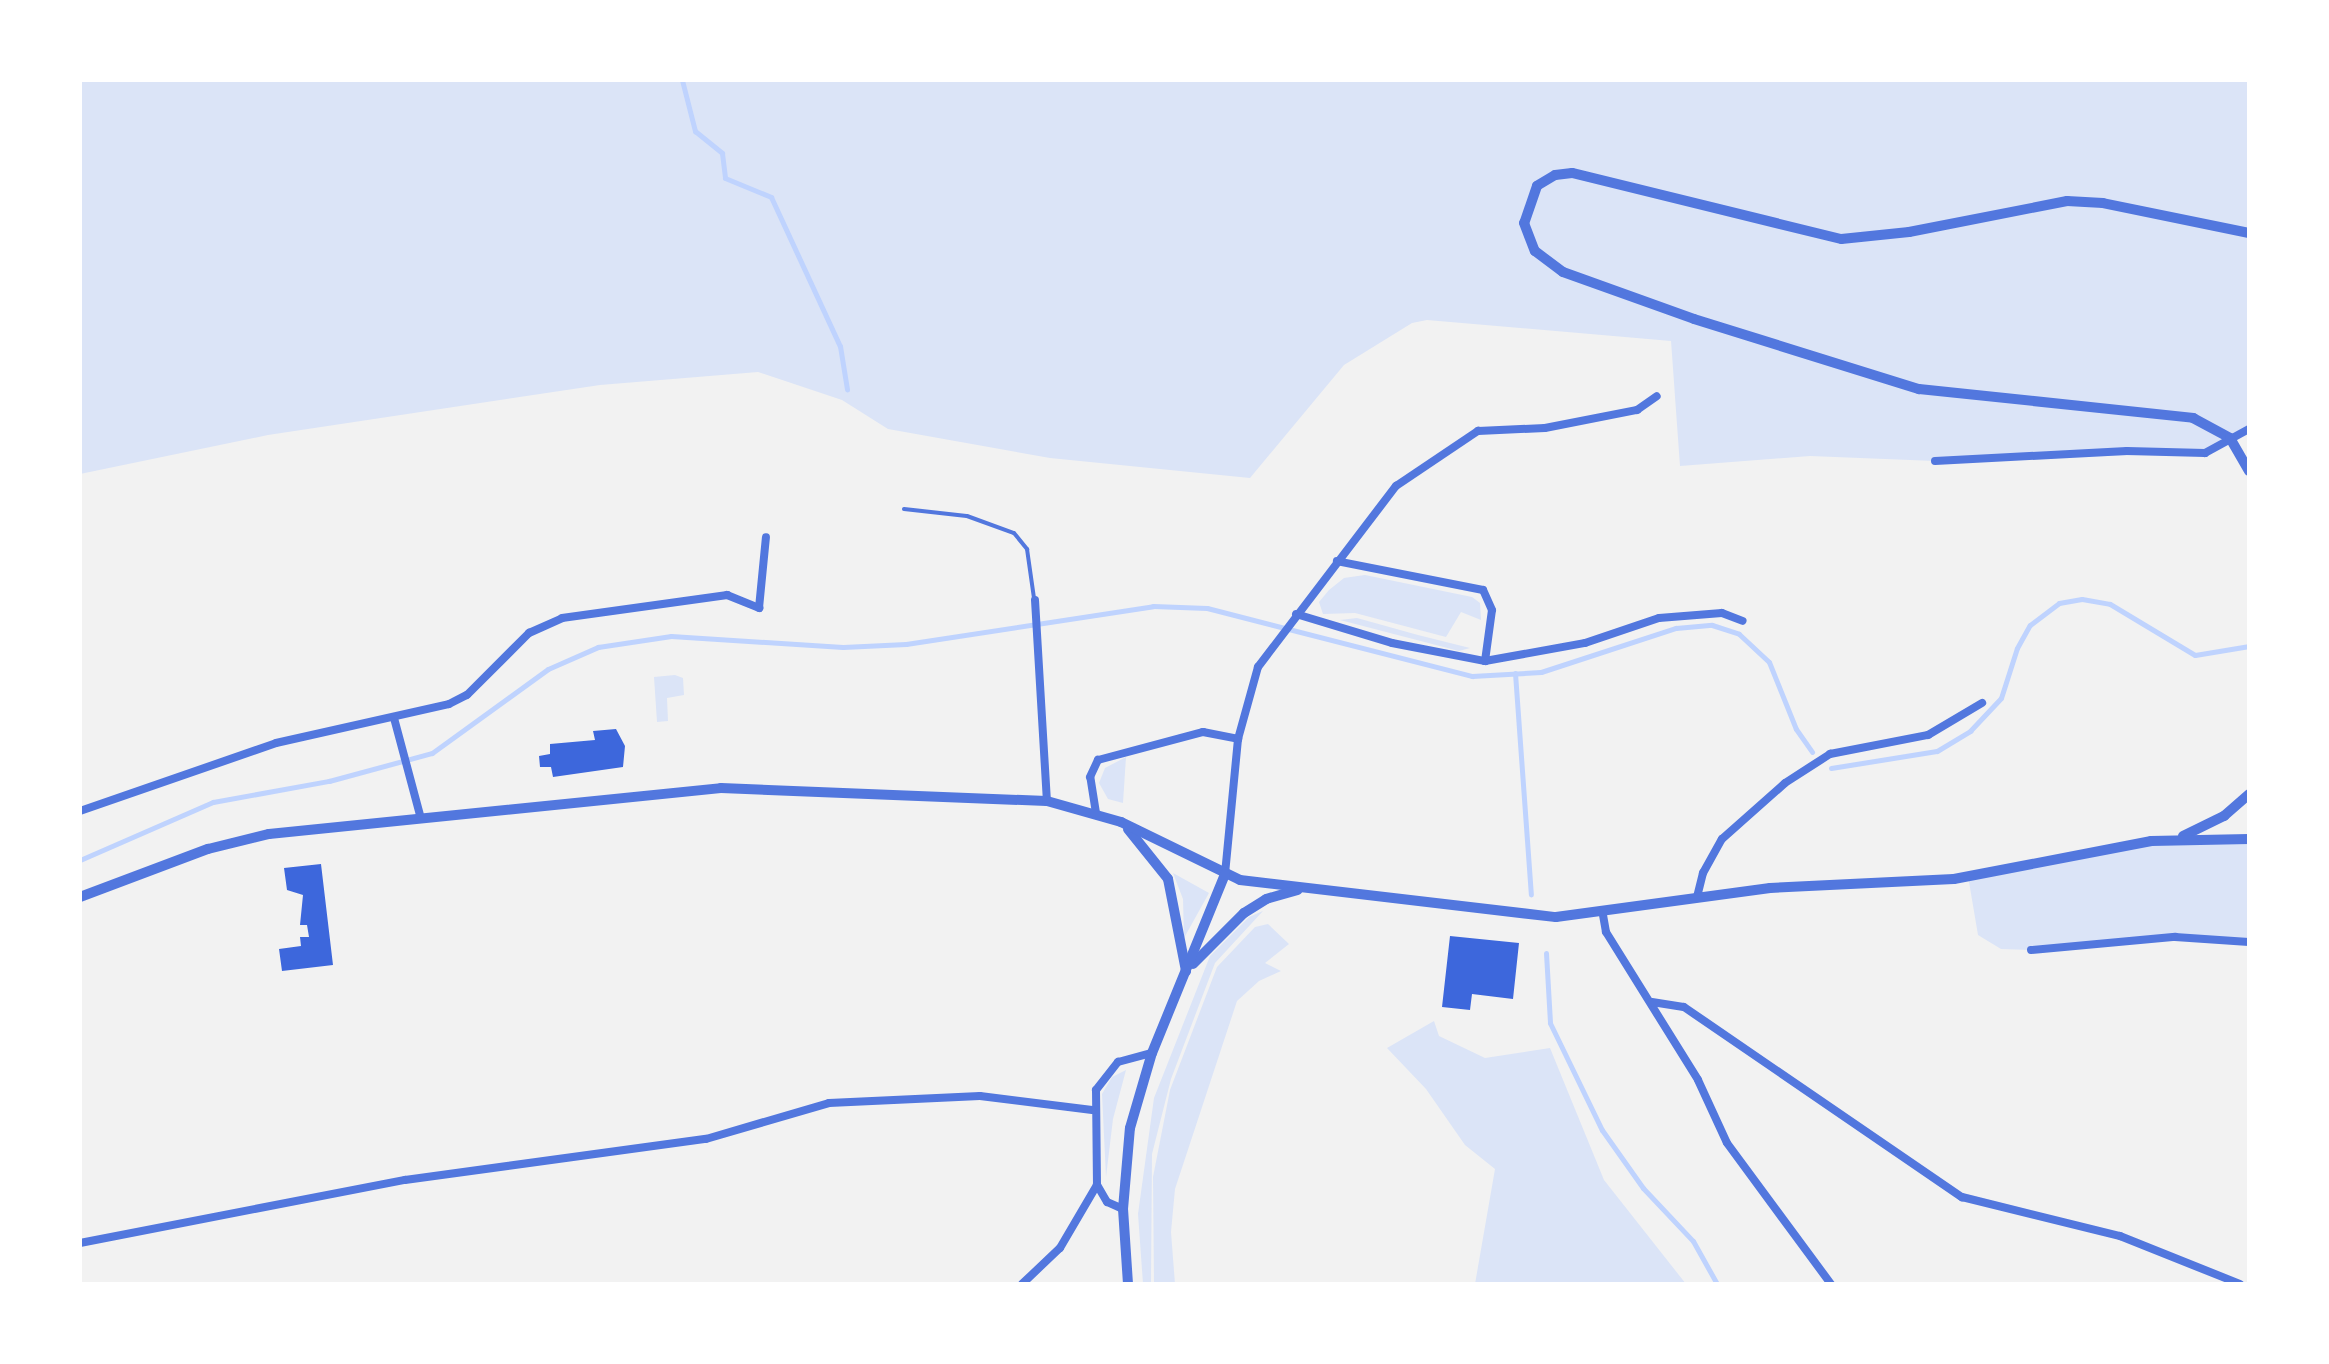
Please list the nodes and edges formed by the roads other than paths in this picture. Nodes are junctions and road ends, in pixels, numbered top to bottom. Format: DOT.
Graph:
graph roads {
  1 [pos="2249,233"];
  2 [pos="1657,396"];
  3 [pos="2249,429"];
  4 [pos="2230,438"];
  5 [pos="1935,461"];
  6 [pos="2249,471"];
  7 [pos="904,509"];
  8 [pos="766,537"];
  9 [pos="1337,561"];
  10 [pos="1035,600"];
  11 [pos="1294,618"];
  12 [pos="1743,621"];
  13 [pos="1485,661"];
  14 [pos="1982,703"];
  15 [pos="394,718"];
  16 [pos="1238,739"];
  17 [pos="2249,794"];
  18 [pos="1047,801"];
  19 [pos="80,811"];
  20 [pos="1096,813"];
  21 [pos="420,815"];
  22 [pos="1121,822"];
  23 [pos="2177,838"];
  24 [pos="2249,839"];
  25 [pos="1225,874"];
  26 [pos="1312,887"];
  27 [pos="80,897"];
  28 [pos="1697,897"];
  29 [pos="1603,915"];
  30 [pos="2249,942"];
  31 [pos="2031,950"];
  32 [pos="1186,971"];
  33 [pos="1652,1002"];
  34 [pos="1152,1053"];
  35 [pos="1092,1110"];
  36 [pos="1097,1185"];
  37 [pos="1123,1209"];
  38 [pos="80,1243"];
  39 [pos="1022,1284"];
  40 [pos="1128,1284"];
  41 [pos="1831,1284"];
  42 [pos="2240,1284"];
  1 -- 4 [label="street"];
  2 -- 9 [label="street"];
  3 -- 4 [label="street"];
  4 -- 5 [label="street"];
  4 -- 6 [label="street"];
  7 -- 10 [label="lane"];
  8 -- 15 [label="street"];
  9 -- 11 [label="street"];
  9 -- 13 [label="street"];
  10 -- 18 [label="street"];
  11 -- 13 [label="street"];
  11 -- 16 [label="street"];
  12 -- 13 [label="street"];
  14 -- 28 [label="street"];
  15 -- 19 [label="street"];
  15 -- 21 [label="street"];
  16 -- 20 [label="street"];
  16 -- 25 [label="street"];
  17 -- 23 [label="street"];
  18 -- 20 [label="street"];
  18 -- 21 [label="street"];
  20 -- 22 [label="street"];
  21 -- 27 [label="street"];
  22 -- 25 [label="street"];
  22 -- 32 [label="street"];
  23 -- 24 [label="street"];
  23 -- 28 [label="street"];
  25 -- 26 [label="street"];
  25 -- 32 [label="street"];
  26 -- 29 [label="street"];
  26 -- 32 [label="street"];
  28 -- 29 [label="street"];
  29 -- 33 [label="street"];
  30 -- 31 [label="street"];
  32 -- 34 [label="street"];
  33 -- 41 [label="street"];
  33 -- 42 [label="street"];
  34 -- 35 [label="street"];
  34 -- 37 [label="street"];
  35 -- 36 [label="street"];
  35 -- 38 [label="street"];
  36 -- 37 [label="street"];
  36 -- 39 [label="street"];
  37 -- 40 [label="street"];
}
